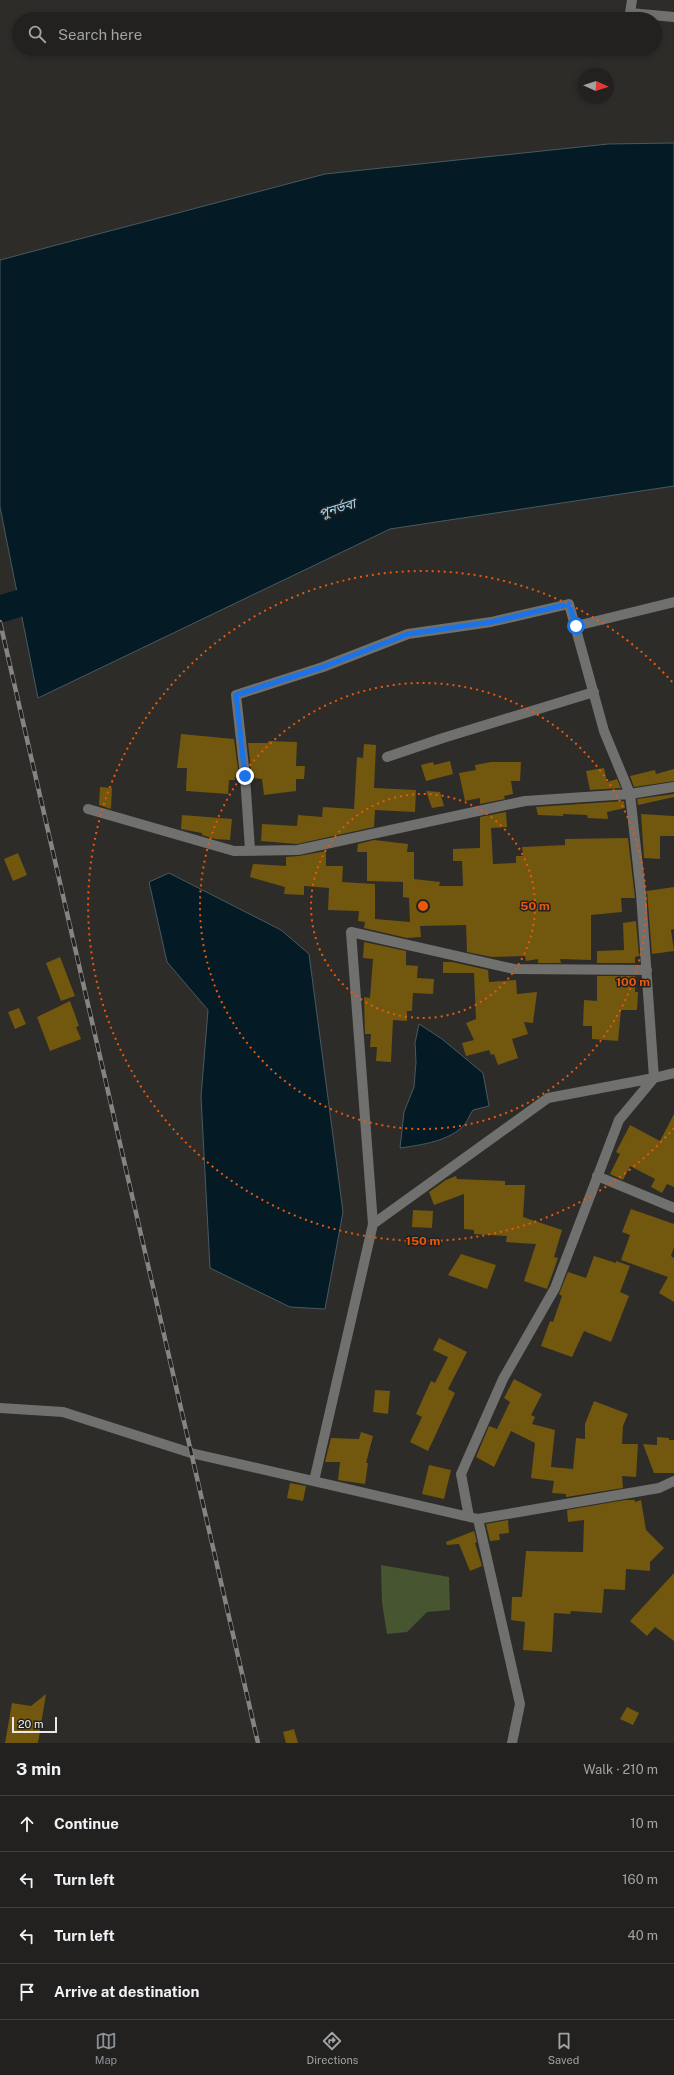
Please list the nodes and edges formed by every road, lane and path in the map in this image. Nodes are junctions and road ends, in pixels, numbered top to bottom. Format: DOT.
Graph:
graph roads {
  1 [pos="632,0"];
  2 [pos="630,12"];
  3 [pos="662,16"];
  4 [pos="674,17"];
  5 [pos="674,602"];
  6 [pos="576,626"];
  7 [pos="594,692"];
  8 [pos="387,757"];
  9 [pos="674,787"];
  10 [pos="630,794"];
  11 [pos="88,809"];
  12 [pos="250,850"];
  13 [pos="647,970"];
  14 [pos="674,1073"];
  15 [pos="654,1078"];
  16 [pos="597,1176"];
  17 [pos="674,1208"];
  18 [pos="373,1224"];
  19 [pos="0,1408"];
  20 [pos="314,1481"];
  21 [pos="674,1481"];
  22 [pos="473,1518"];
  23 [pos="512,1743"];
  1 -- 2 [label="street"];
  3 -- 4 [label="street"];
  5 -- 6 [label="street"];
  6 -- 7 [label="street"];
  6 -- 12 [label="street"];
  7 -- 8 [label="street"];
  7 -- 10 [label="street"];
  9 -- 10 [label="street"];
  10 -- 12 [label="street"];
  10 -- 13 [label="street"];
  11 -- 12 [label="street"];
  13 -- 15 [label="street"];
  13 -- 18 [label="street"];
  14 -- 15 [label="street"];
  15 -- 16 [label="street"];
  15 -- 18 [label="street"];
  16 -- 17 [label="street"];
  16 -- 22 [label="street"];
  18 -- 20 [label="street"];
  19 -- 20 [label="street"];
  20 -- 22 [label="street"];
  21 -- 22 [label="street"];
  22 -- 23 [label="street"];
}
